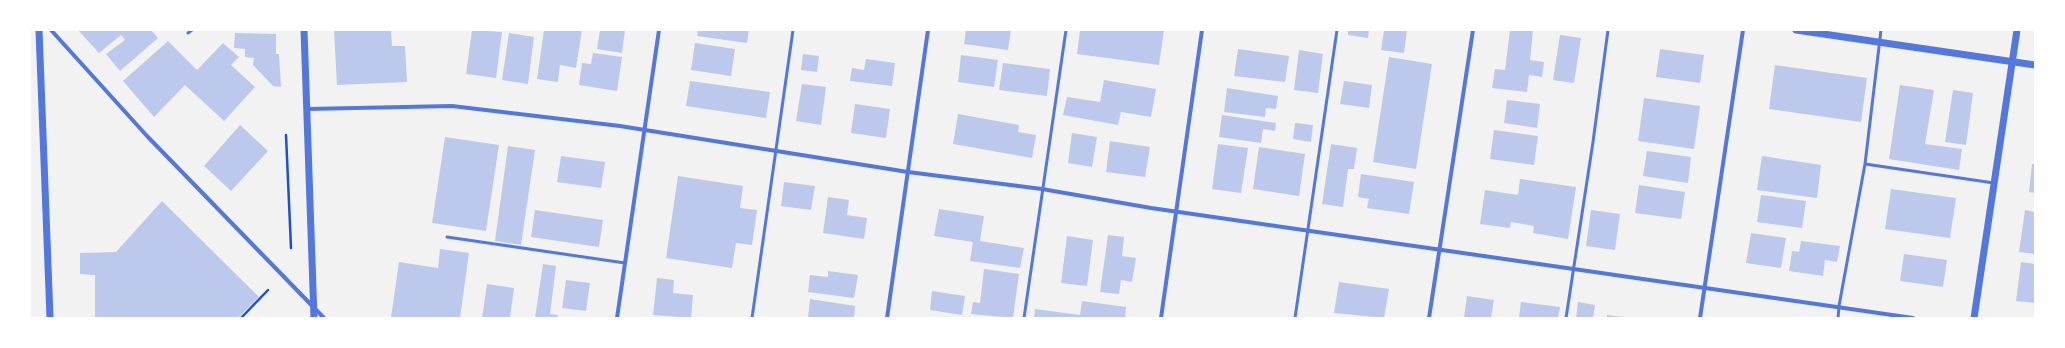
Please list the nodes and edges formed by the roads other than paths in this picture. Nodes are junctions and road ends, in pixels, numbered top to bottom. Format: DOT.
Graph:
graph roads {
  1 [pos="38,30"];
  2 [pos="51,30"];
  3 [pos="192,30"];
  4 [pos="304,30"];
  5 [pos="659,30"];
  6 [pos="793,30"];
  7 [pos="928,30"];
  8 [pos="1066,30"];
  9 [pos="1202,30"];
  10 [pos="1337,30"];
  11 [pos="1473,30"];
  12 [pos="1608,30"];
  13 [pos="1743,30"];
  14 [pos="1796,30"];
  15 [pos="1881,30"];
  16 [pos="2017,30"];
  17 [pos="188,33"];
  18 [pos="1879,41"];
  19 [pos="2012,62"];
  20 [pos="2035,65"];
  21 [pos="307,109"];
  22 [pos="645,130"];
  23 [pos="775,150"];
  24 [pos="1865,164"];
  25 [pos="908,172"];
  26 [pos="1994,184"];
  27 [pos="1042,189"];
  28 [pos="1176,211"];
  29 [pos="1308,229"];
  30 [pos="447,238"];
  31 [pos="1440,249"];
  32 [pos="625,263"];
  33 [pos="1573,268"];
  34 [pos="1704,288"];
  35 [pos="314,306"];
  36 [pos="1839,306"];
  37 [pos="50,318"];
  38 [pos="314,318"];
  39 [pos="324,318"];
  40 [pos="617,318"];
  41 [pos="752,318"];
  42 [pos="887,318"];
  43 [pos="1024,318"];
  44 [pos="1161,318"];
  45 [pos="1295,318"];
  46 [pos="1430,318"];
  47 [pos="1566,318"];
  48 [pos="1700,318"];
  49 [pos="1838,318"];
  50 [pos="1913,318"];
  51 [pos="1974,318"];
  1 -- 37 [label="street"];
  2 -- 35 [label="street"];
  3 -- 17 [label="lane"];
  4 -- 21 [label="street"];
  5 -- 22 [label="street"];
  6 -- 23 [label="lane"];
  7 -- 25 [label="street"];
  8 -- 27 [label="lane"];
  9 -- 28 [label="street"];
  10 -- 29 [label="lane"];
  11 -- 31 [label="street"];
  12 -- 33 [label="lane"];
  13 -- 34 [label="street"];
  14 -- 18 [label="street"];
  15 -- 18 [label="lane"];
  16 -- 19 [label="street"];
  18 -- 19 [label="street"];
  18 -- 24 [label="lane"];
  19 -- 20 [label="street"];
  19 -- 26 [label="street"];
  21 -- 22 [label="street"];
  21 -- 35 [label="street"];
  22 -- 23 [label="street"];
  22 -- 32 [label="street"];
  23 -- 25 [label="street"];
  23 -- 41 [label="lane"];
  24 -- 26 [label="lane"];
  24 -- 36 [label="lane"];
  25 -- 27 [label="street"];
  25 -- 42 [label="street"];
  26 -- 51 [label="street"];
  27 -- 28 [label="street"];
  27 -- 43 [label="lane"];
  28 -- 29 [label="street"];
  28 -- 44 [label="street"];
  29 -- 31 [label="street"];
  29 -- 45 [label="lane"];
  30 -- 32 [label="lane"];
  31 -- 33 [label="street"];
  31 -- 46 [label="street"];
  32 -- 40 [label="street"];
  33 -- 34 [label="street"];
  33 -- 47 [label="lane"];
  34 -- 36 [label="street"];
  34 -- 48 [label="street"];
  35 -- 38 [label="street"];
  35 -- 39 [label="street"];
  36 -- 49 [label="lane"];
  36 -- 50 [label="street"];
}
